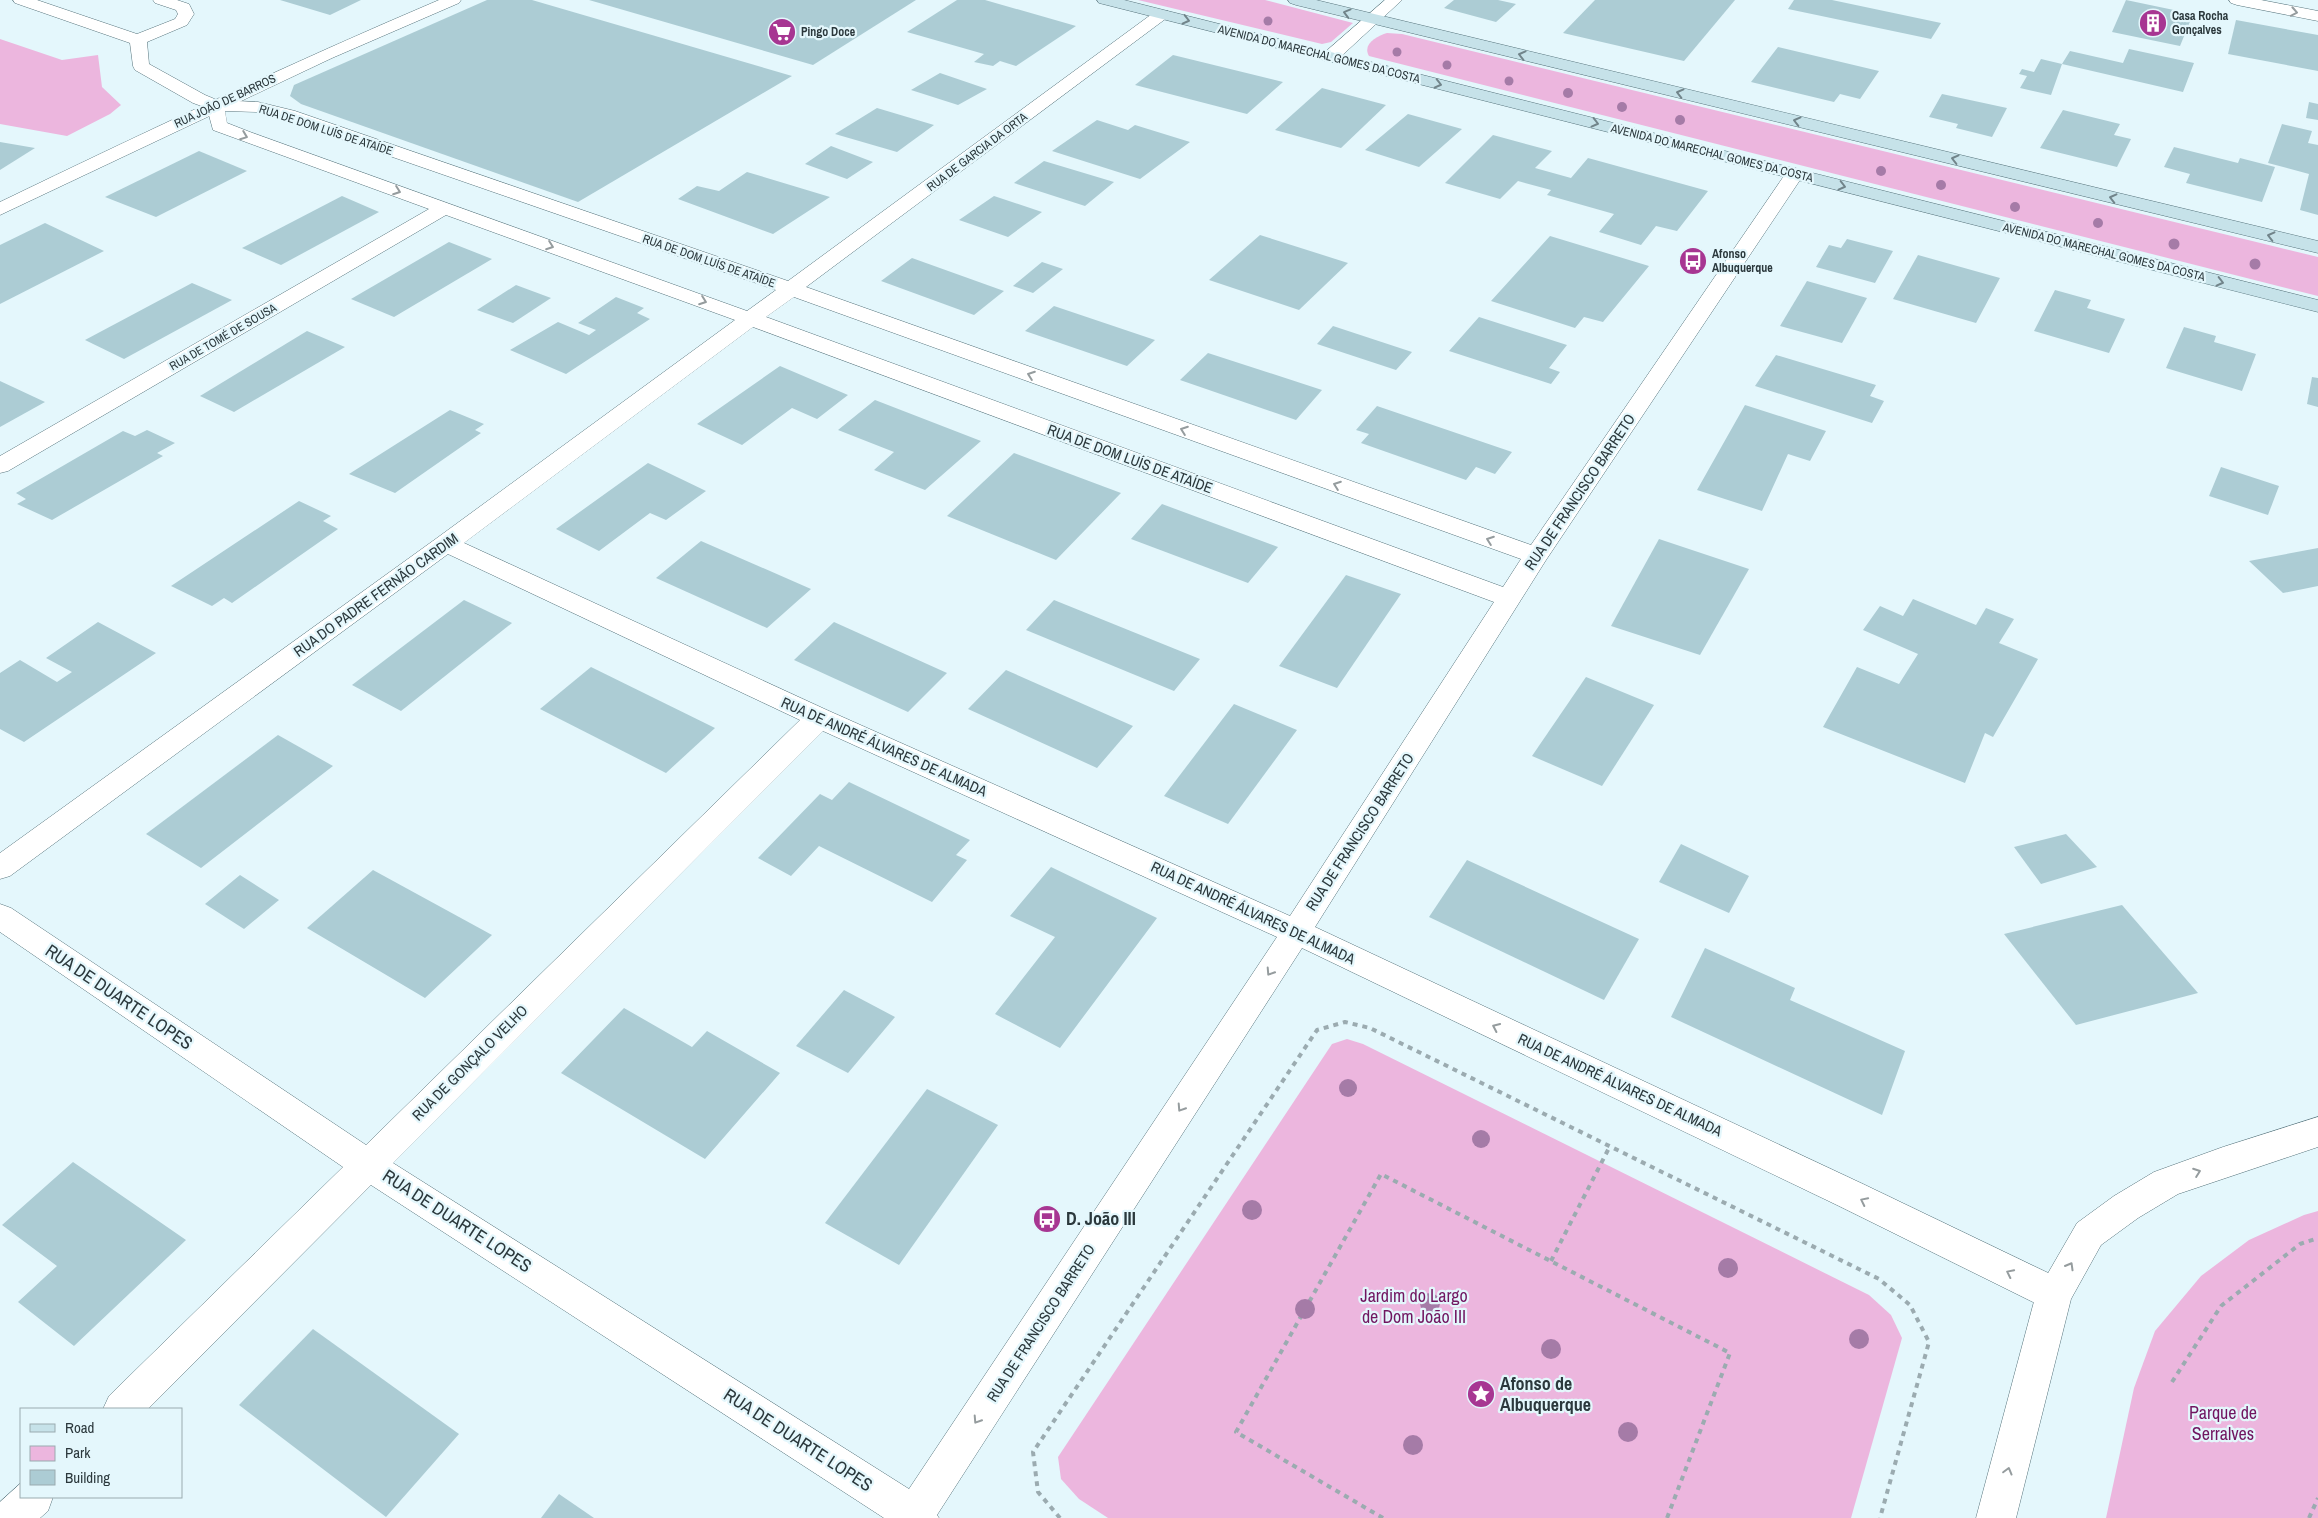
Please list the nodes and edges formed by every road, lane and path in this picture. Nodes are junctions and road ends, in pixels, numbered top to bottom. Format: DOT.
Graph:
graph roads {
  1 [pos="21,0"];
  2 [pos="161,0"];
  3 [pos="453,0"];
  4 [pos="1105,0"];
  5 [pos="1296,0"];
  6 [pos="1394,0"];
  7 [pos="2236,0"];
  8 [pos="1162,14"];
  9 [pos="2318,16"];
  10 [pos="1372,19"];
  11 [pos="138,40"];
  12 [pos="1330,57"];
  13 [pos="215,105"];
  14 [pos="1795,174"];
  15 [pos="0,208"];
  16 [pos="446,208"];
  17 [pos="2318,247"];
  18 [pos="792,289"];
  19 [pos="2318,306"];
  20 [pos="750,319"];
  21 [pos="0,466"];
  22 [pos="446,544"];
  23 [pos="1536,556"];
  24 [pos="1510,599"];
  25 [pos="820,718"];
  26 [pos="0,868"];
  27 [pos="0,916"];
  28 [pos="1296,932"];
  29 [pos="2318,1132"];
  30 [pos="1610,1146"];
  31 [pos="368,1164"];
  32 [pos="2318,1238"];
  33 [pos="1551,1261"];
  34 [pos="2054,1294"];
  35 [pos="2172,1382"];
  36 [pos="123,1408"];
  37 [pos="33,1498"];
  38 [pos="2318,1498"];
  39 [pos="916,1517"];
  40 [pos="12,1518"];
  41 [pos="1060,1518"];
  42 [pos="1383,1518"];
  43 [pos="1667,1518"];
  44 [pos="1880,1518"];
  45 [pos="1996,1518"];
  46 [pos="2309,1518"];
  1 -- 11 [label="street"];
  2 -- 11 [label="street"];
  3 -- 13 [label="street, RUA JOÃO DE BARROS"];
  4 -- 8 [label="main road, AVENIDA DO MARECHAL GOMES DA COSTA"];
  10 -- 5 [label="main road, one-way"];
  6 -- 10 [label="street"];
  7 -- 9 [label="street, one-way"];
  8 -- 12 [label="main road, AVENIDA DO MARECHAL GOMES DA COSTA, one-way"];
  8 -- 18 [label="street, RUA DE GARCIA DA ORTA"];
  10 -- 12 [label="street"];
  17 -- 10 [label="main road, one-way"];
  11 -- 13 [label="street"];
  12 -- 14 [label="main road, AVENIDA DO MARECHAL GOMES DA COSTA, one-way"];
  13 -- 15 [label="street, RUA JOÃO DE BARROS"];
  13 -- 16 [label="street, RUA DE DOM LUÍS DE ATAÍDE, one-way"];
  13 -- 18 [label="street, RUA DE DOM LUÍS DE ATAÍDE"];
  14 -- 19 [label="main road, AVENIDA DO MARECHAL GOMES DA COSTA, one-way"];
  14 -- 23 [label="street, RUA DE FRANCISCO BARRETO"];
  16 -- 20 [label="street, RUA DE DOM LUÍS DE ATAÍDE, one-way"];
  16 -- 21 [label="street, RUA DE TOMÉ DE SOUSA"];
  18 -- 20 [label="street, RUA DE DOM LUÍS DE ATAÍDE"];
  23 -- 18 [label="street, RUA DE DOM LUÍS DE ATAÍDE, one-way"];
  20 -- 22 [label="street, RUA DO PADRE FERNÃO CARDIM"];
  20 -- 24 [label="street, RUA DE DOM LUÍS DE ATAÍDE"];
  22 -- 25 [label="street, RUA DE ANDRÉ ÁLVARES DE ALMADA"];
  22 -- 26 [label="street, RUA DO PADRE FERNÃO CARDIM"];
  23 -- 24 [label="street, RUA DE FRANCISCO BARRETO"];
  24 -- 28 [label="street, RUA DE FRANCISCO BARRETO"];
  25 -- 28 [label="street, RUA DE ANDRÉ ÁLVARES DE ALMADA"];
  25 -- 31 [label="street, RUA DE GONÇALO VELHO"];
  27 -- 31 [label="street, RUA DE DUARTE LOPES"];
  34 -- 28 [label="street, RUA DE ANDRÉ ÁLVARES DE ALMADA, one-way"];
  28 -- 39 [label="street, RUA DE FRANCISCO BARRETO, one-way"];
  34 -- 29 [label="street, one-way"];
  30 -- 33 [label="path"];
  30 -- 41 [label="path"];
  30 -- 44 [label="path"];
  31 -- 36 [label="street, RUA DE GONÇALO VELHO"];
  31 -- 39 [label="street, RUA DE DUARTE LOPES"];
  32 -- 35 [label="path"];
  33 -- 42 [label="path"];
  33 -- 43 [label="path"];
  45 -- 34 [label="street, one-way"];
  37 -- 40 [label="street"];
  38 -- 46 [label="path"];
}
